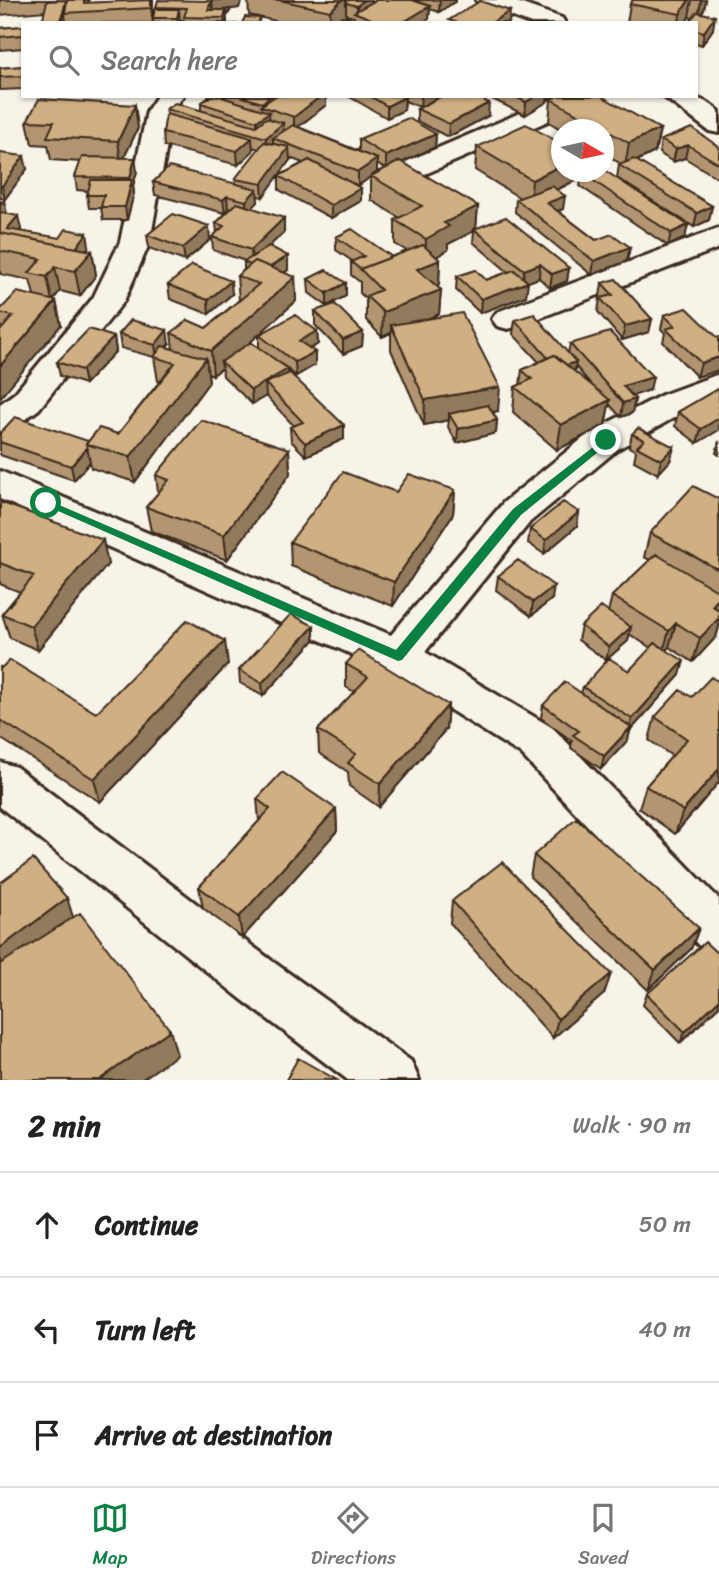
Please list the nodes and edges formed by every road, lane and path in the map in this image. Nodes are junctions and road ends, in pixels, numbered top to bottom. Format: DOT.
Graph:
graph roads {
  1 [pos="250,0"];
  2 [pos="488,0"];
  3 [pos="237,21"];
  4 [pos="547,21"];
  5 [pos="169,98"];
  6 [pos="578,98"];
  7 [pos="680,98"];
  8 [pos="719,124"];
  9 [pos="387,180"];
  10 [pos="719,237"];
  11 [pos="508,319"];
  12 [pos="719,385"];
  13 [pos="0,421"];
  14 [pos="0,484"];
  15 [pos="398,656"];
  16 [pos="0,781"];
  17 [pos="719,933"];
  18 [pos="392,1080"];
  1 -- 3 [label="street"];
  2 -- 4 [label="street"];
  5 -- 13 [label="street"];
  6 -- 9 [label="street"];
  7 -- 8 [label="street"];
  10 -- 11 [label="street"];
  12 -- 15 [label="street"];
  14 -- 15 [label="street"];
  15 -- 17 [label="street"];
  16 -- 18 [label="street"];
}
